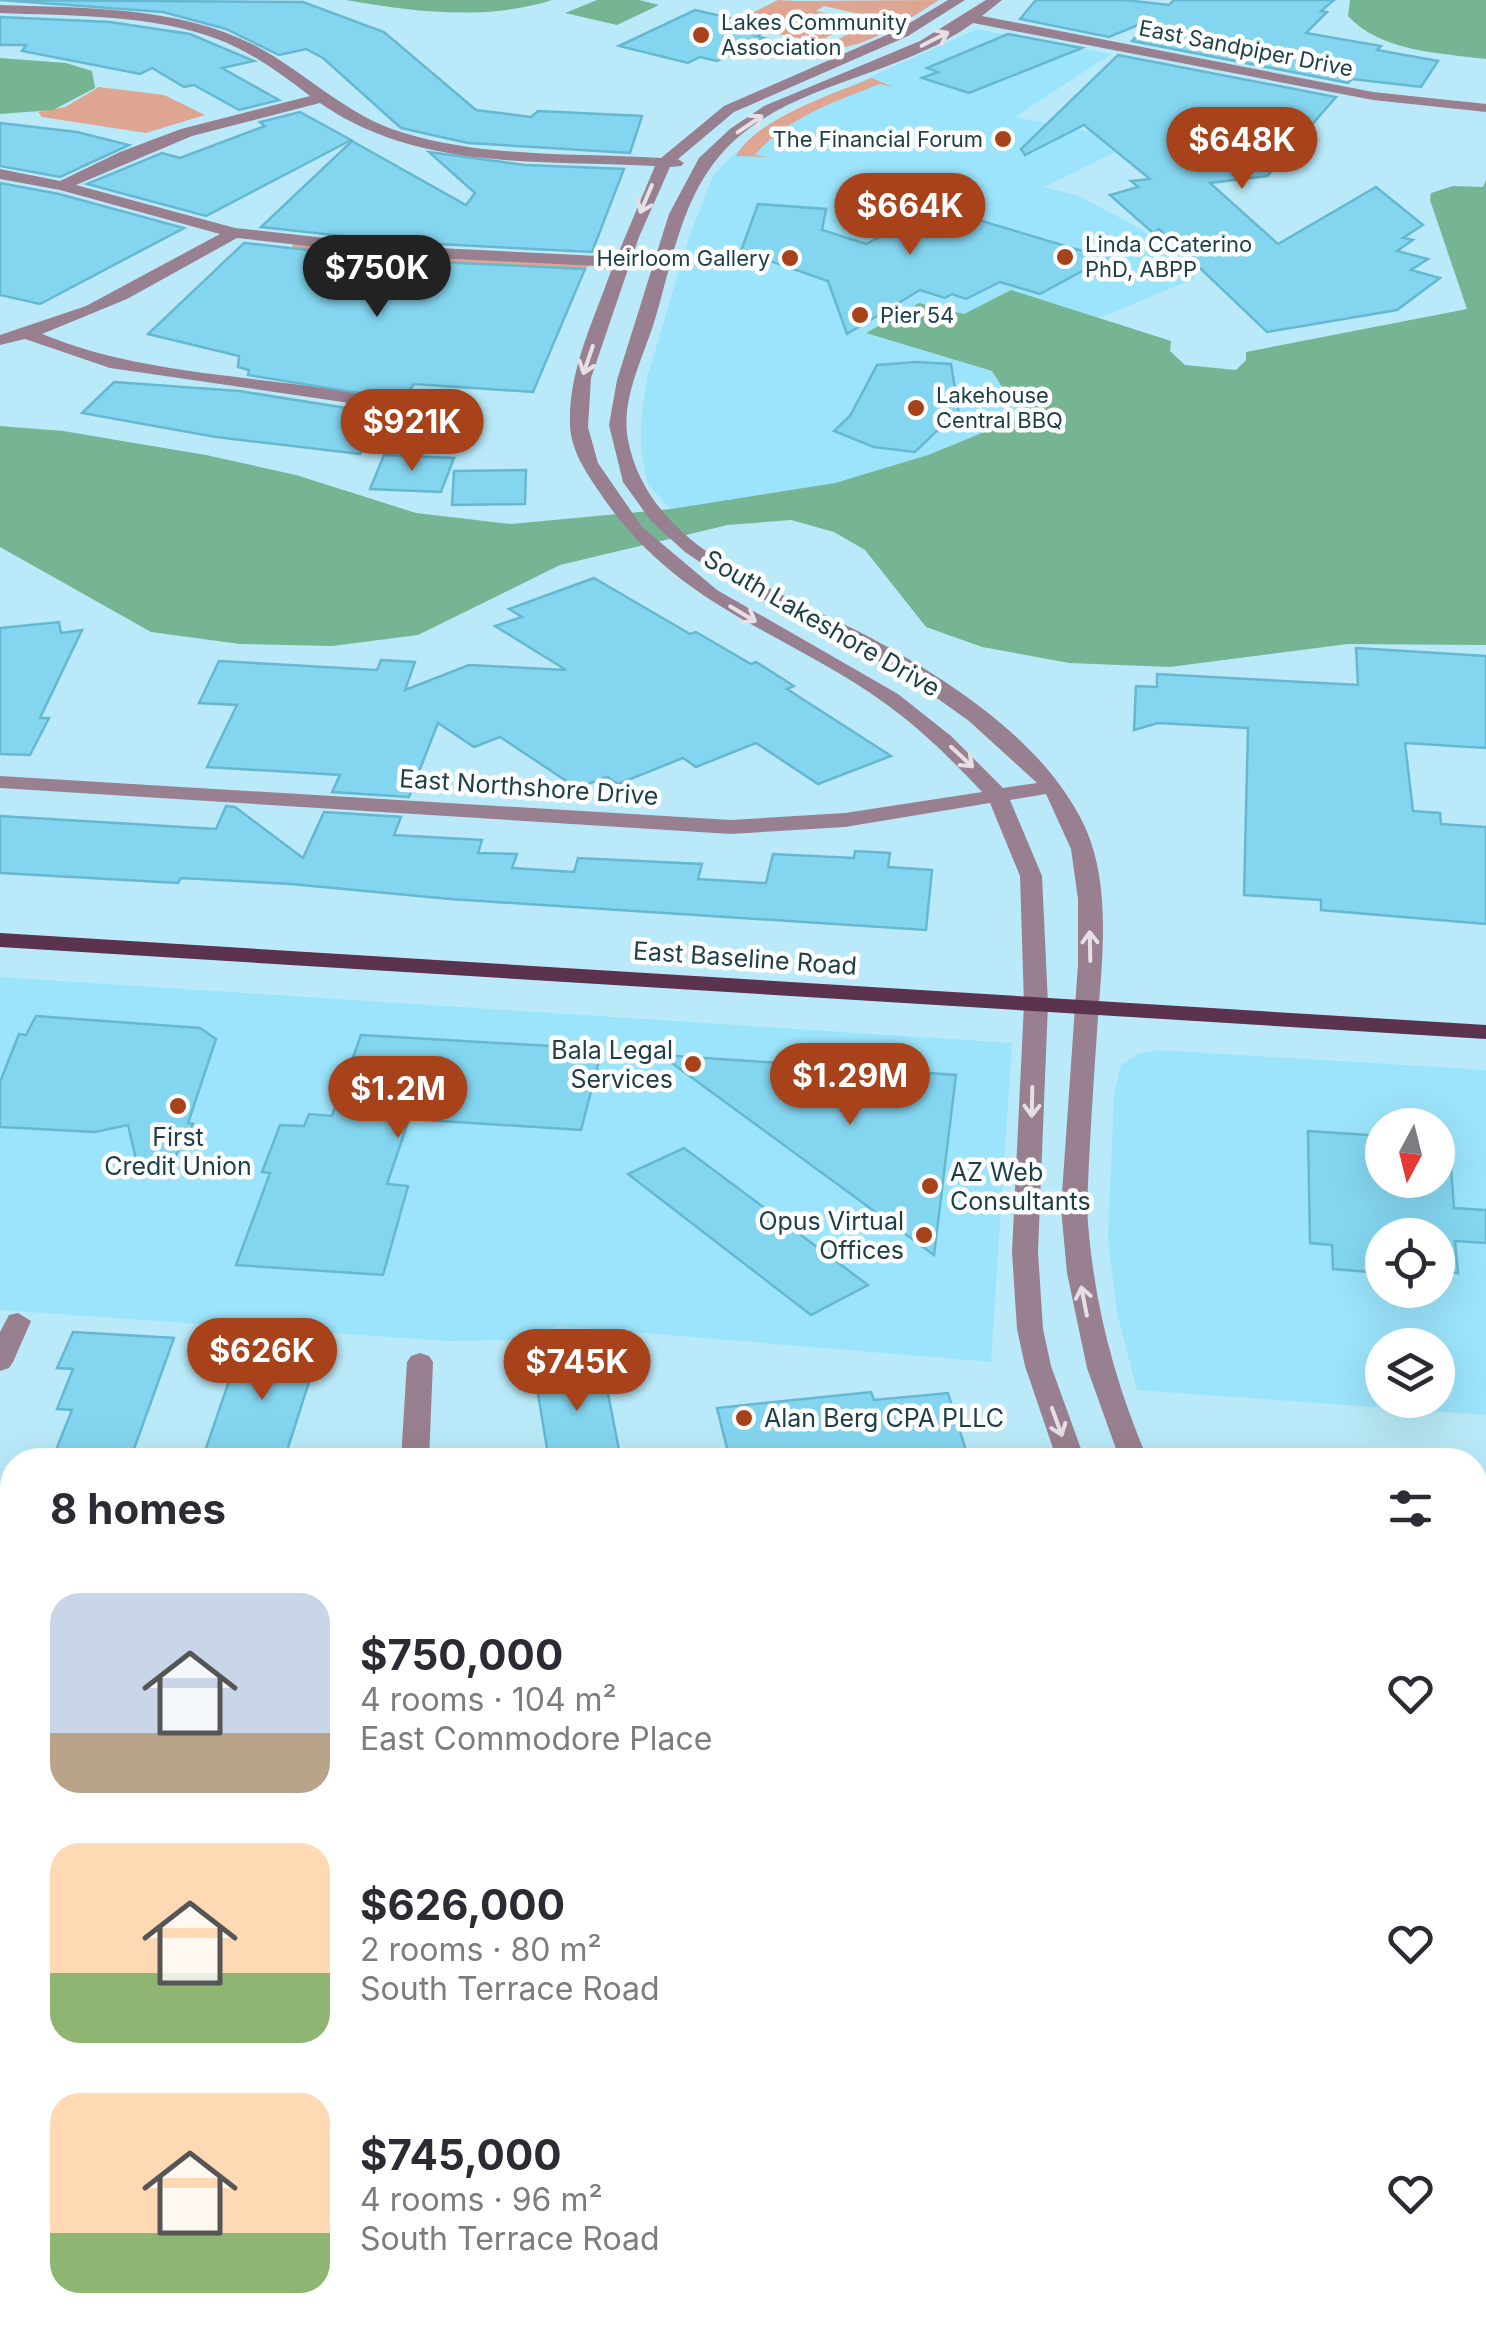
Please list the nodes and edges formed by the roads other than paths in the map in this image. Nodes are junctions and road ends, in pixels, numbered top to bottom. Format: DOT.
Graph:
graph roads {
  1 [pos="958,0"];
  2 [pos="995,0"];
  3 [pos="0,9"];
  4 [pos="940,13"];
  5 [pos="972,19"];
  6 [pos="843,59"];
  7 [pos="869,68"];
  8 [pos="318,99"];
  9 [pos="1486,108"];
  10 [pos="665,162"];
  11 [pos="701,164"];
  12 [pos="0,174"];
  13 [pos="62,186"];
  14 [pos="234,233"];
  15 [pos="641,269"];
  16 [pos="28,334"];
  17 [pos="0,340"];
  18 [pos="466,426"];
  19 [pos="0,782"];
  20 [pos="1052,787"];
  21 [pos="998,796"];
  22 [pos="0,940"];
  23 [pos="1036,1004"];
  24 [pos="1087,1008"];
  25 [pos="1486,1032"];
  26 [pos="18,1322"];
  27 [pos="0,1362"];
  28 [pos="420,1362"];
  29 [pos="416,1448"];
  30 [pos="1067,1448"];
  31 [pos="1129,1448"];
  1 -- 4 [label="street, South Lakeshore Drive"];
  2 -- 5 [label="street, South Lakeshore Drive"];
  3 -- 8 [label="street"];
  4 -- 5 [label="street, East Sandpiper Drive"];
  4 -- 6 [label="street, South Lakeshore Drive"];
  7 -- 5 [label="street, South Lakeshore Drive, one-way"];
  5 -- 9 [label="street, East Sandpiper Drive"];
  6 -- 7 [label="street"];
  6 -- 10 [label="street, South Lakeshore Drive"];
  11 -- 7 [label="street, South Lakeshore Drive, one-way"];
  8 -- 10 [label="street"];
  8 -- 13 [label="street"];
  10 -- 11 [label="street"];
  10 -- 15 [label="street, South Lakeshore Drive, one-way"];
  11 -- 15 [label="street, South Lakeshore Drive"];
  12 -- 13 [label="street"];
  13 -- 14 [label="street"];
  14 -- 15 [label="street"];
  14 -- 16 [label="street"];
  15 -- 20 [label="street, South Lakeshore Drive"];
  15 -- 21 [label="street, South Lakeshore Drive, one-way"];
  16 -- 17 [label="street"];
  16 -- 18 [label="street"];
  19 -- 21 [label="street, East Northshore Drive"];
  20 -- 21 [label="street, East Northshore Drive"];
  24 -- 20 [label="street, South Lakeshore Drive, one-way"];
  21 -- 23 [label="street, South Lakeshore Drive"];
  22 -- 23 [label="main road, East Baseline Road"];
  23 -- 24 [label="main road, East Baseline Road"];
  23 -- 30 [label="street, South Lakeshore Drive, one-way"];
  24 -- 25 [label="main road, East Baseline Road"];
  31 -- 24 [label="street, South Lakeshore Drive, one-way"];
  26 -- 27 [label="street"];
  28 -- 29 [label="street"];
}
